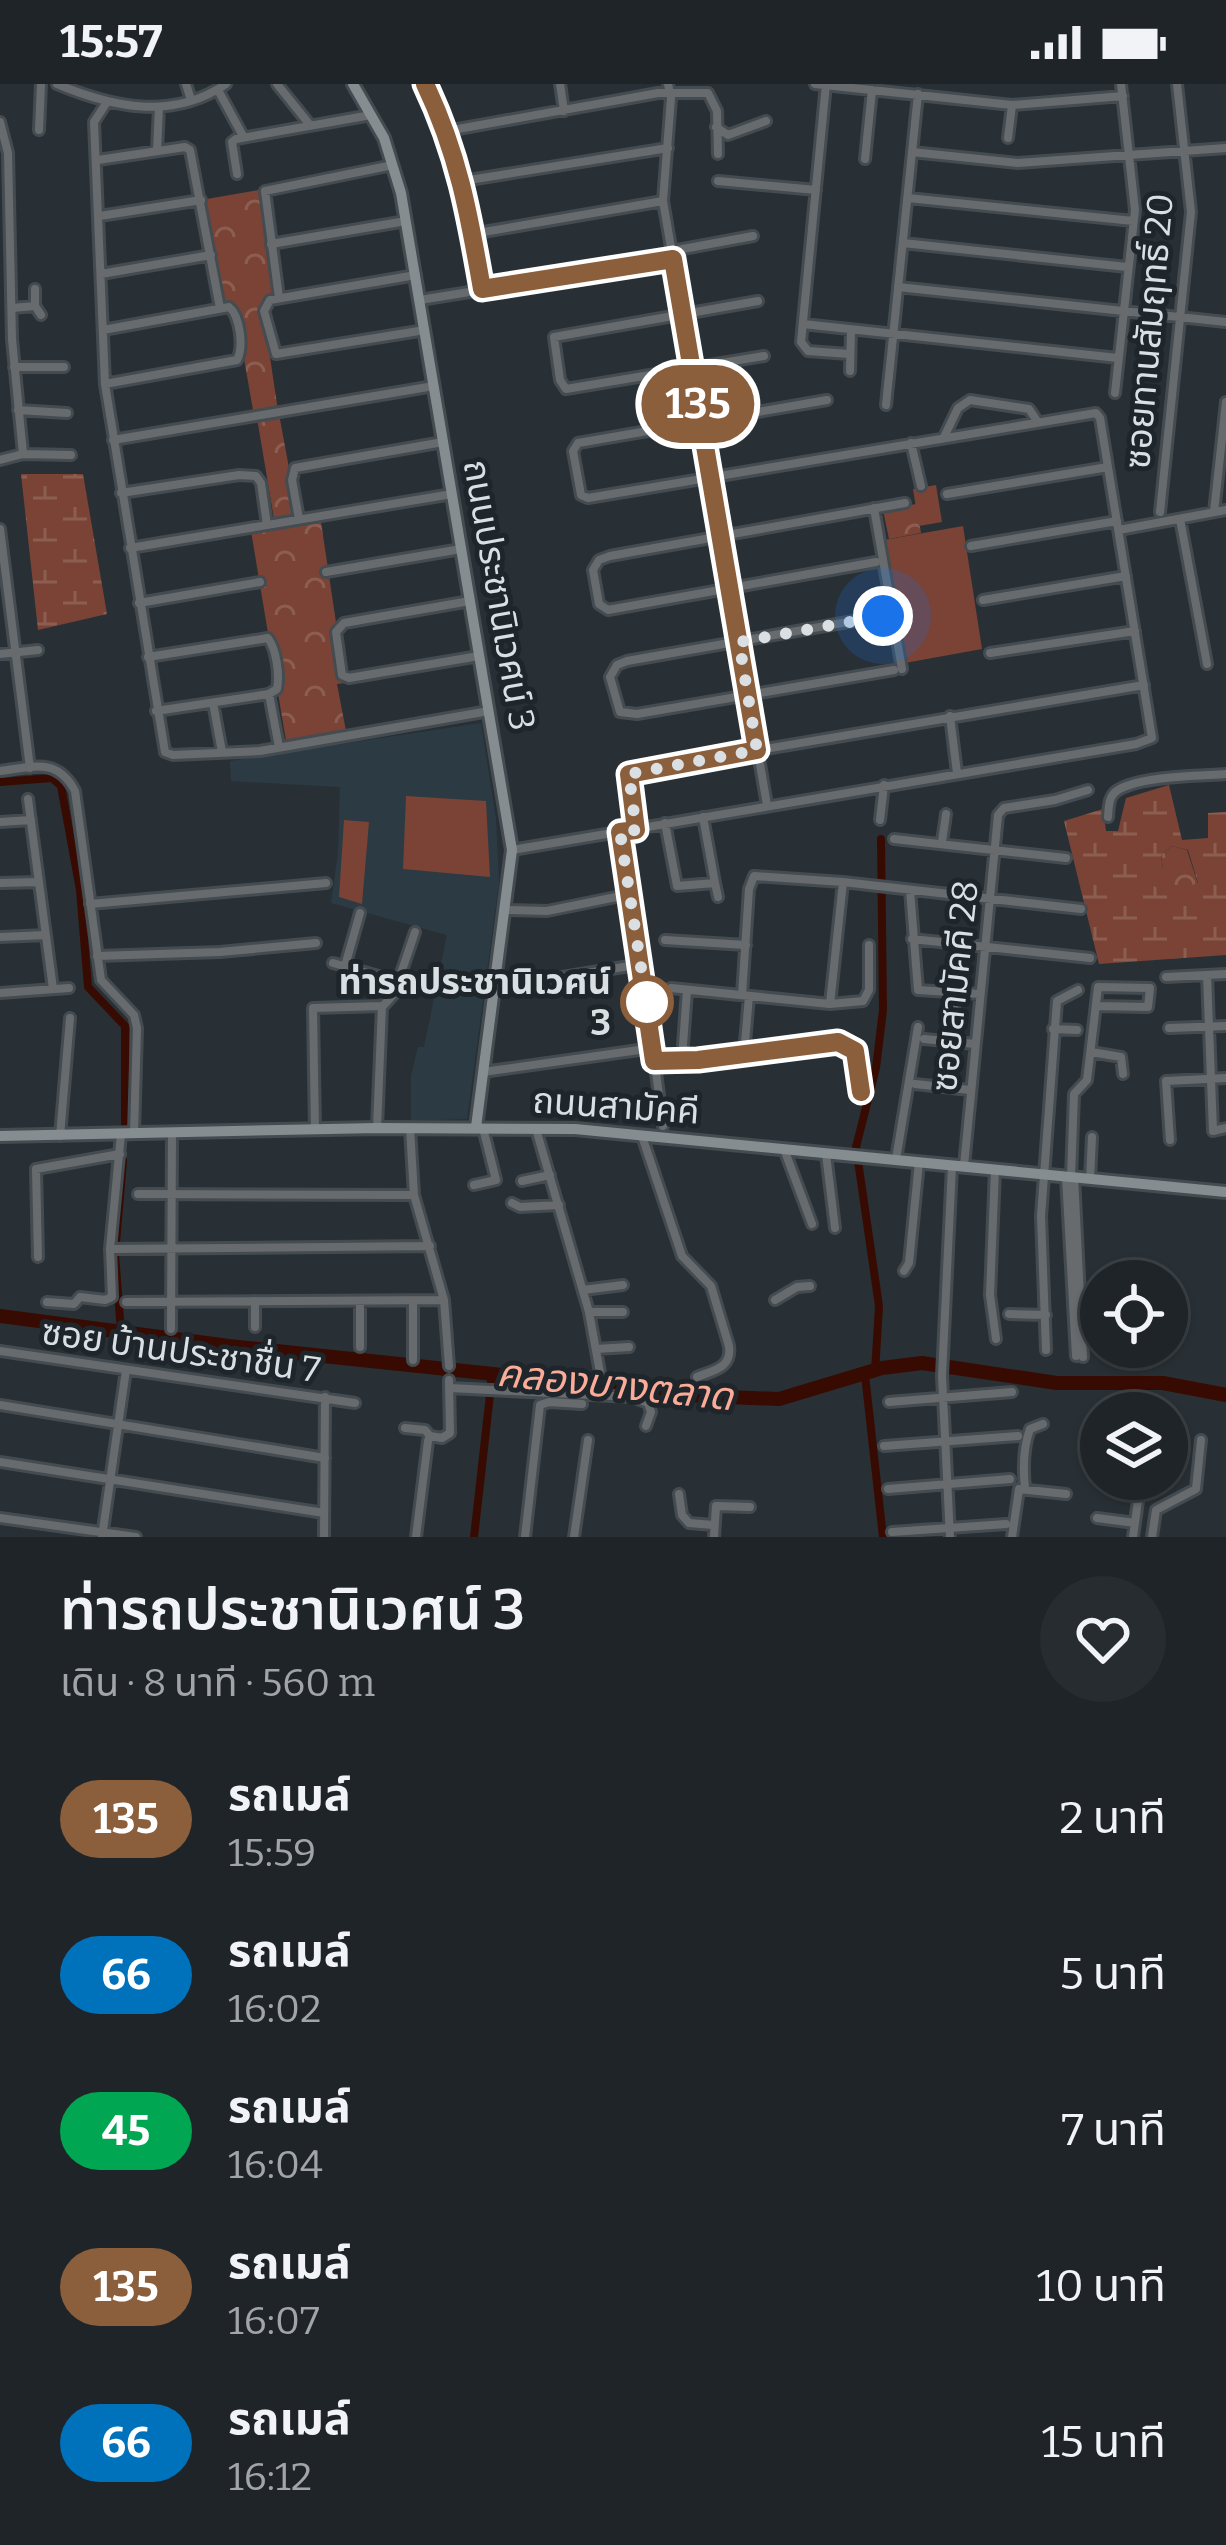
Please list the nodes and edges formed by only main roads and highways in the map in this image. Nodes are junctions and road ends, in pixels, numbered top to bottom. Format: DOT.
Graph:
graph roads {
  1 [pos="353,84"];
  2 [pos="479,1127"];
  3 [pos="0,1136"];
  4 [pos="1226,1192"];
  1 -- 2 [label="main road, ถนนประชานิเวศน์ 3"];
  2 -- 3 [label="main road, ถนนสามัคคี"];
  2 -- 4 [label="main road, ถนนสามัคคี"];
}
